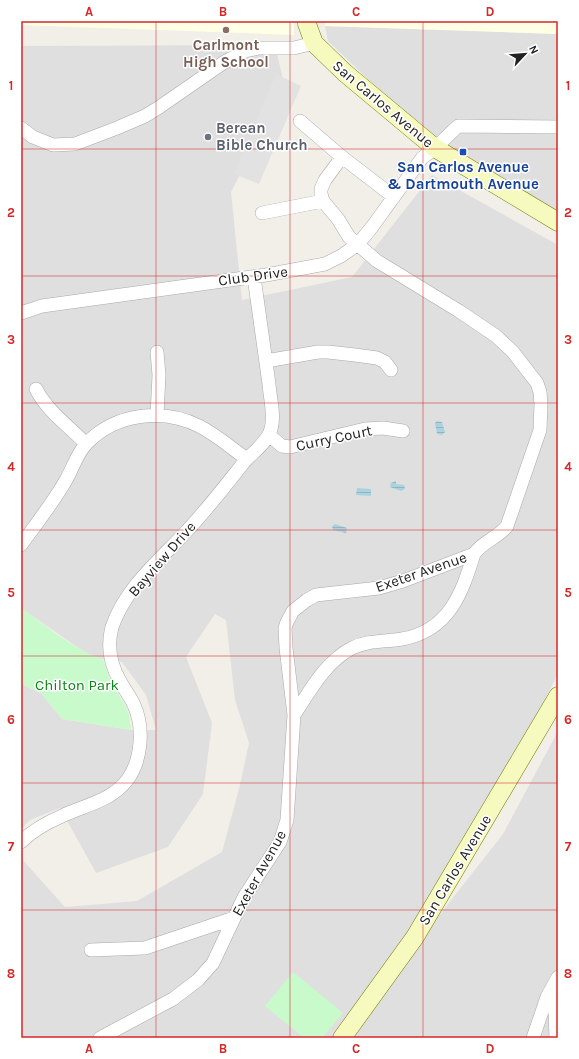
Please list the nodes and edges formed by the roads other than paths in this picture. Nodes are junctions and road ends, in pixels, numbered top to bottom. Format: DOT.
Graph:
graph roads {
  1 [pos="307,21"];
  2 [pos="314,43"];
  3 [pos="300,121"];
  4 [pos="558,127"];
  5 [pos="21,128"];
  6 [pos="435,148"];
  7 [pos="342,157"];
  8 [pos="394,196"];
  9 [pos="323,201"];
  10 [pos="262,213"];
  11 [pos="558,222"];
  12 [pos="358,244"];
  13 [pos="254,277"];
  14 [pos="21,313"];
  15 [pos="157,352"];
  16 [pos="266,361"];
  17 [pos="391,370"];
  18 [pos="36,389"];
  19 [pos="157,415"];
  20 [pos="403,431"];
  21 [pos="269,435"];
  22 [pos="86,444"];
  23 [pos="247,459"];
  24 [pos="21,545"];
  25 [pos="474,554"];
  26 [pos="558,696"];
  27 [pos="294,715"];
  28 [pos="21,842"];
  29 [pos="234,918"];
  30 [pos="91,950"];
  31 [pos="558,977"];
  32 [pos="558,1000"];
  33 [pos="100,1038"];
  34 [pos="342,1038"];
  35 [pos="534,1038"];
  36 [pos="556,1038"];
  1 -- 2 [label="main road, San Carlos Avenue"];
  2 -- 5 [label="street"];
  2 -- 6 [label="main road, San Carlos Avenue"];
  3 -- 7 [label="street"];
  4 -- 6 [label="street, Club Drive"];
  6 -- 8 [label="street, Club Drive"];
  6 -- 11 [label="main road, San Carlos Avenue"];
  7 -- 8 [label="street"];
  7 -- 9 [label="street"];
  8 -- 12 [label="street, Club Drive"];
  9 -- 10 [label="street"];
  9 -- 12 [label="street, Exeter Avenue"];
  12 -- 13 [label="street, Club Drive"];
  12 -- 25 [label="street, Exeter Avenue"];
  13 -- 14 [label="street, Club Drive"];
  13 -- 16 [label="street"];
  15 -- 19 [label="street"];
  16 -- 17 [label="street"];
  16 -- 21 [label="street"];
  18 -- 22 [label="street"];
  19 -- 22 [label="street"];
  19 -- 23 [label="street"];
  20 -- 21 [label="street, Curry Court"];
  21 -- 23 [label="street, Bayview Drive"];
  22 -- 24 [label="street"];
  23 -- 28 [label="street, Bayview Drive"];
  25 -- 27 [label="street"];
  25 -- 27 [label="street, Exeter Avenue"];
  26 -- 34 [label="main road, San Carlos Avenue"];
  27 -- 29 [label="street, Exeter Avenue"];
  29 -- 30 [label="street"];
  29 -- 33 [label="street, Exeter Avenue"];
  31 -- 35 [label="street"];
  32 -- 36 [label="street"];
}
